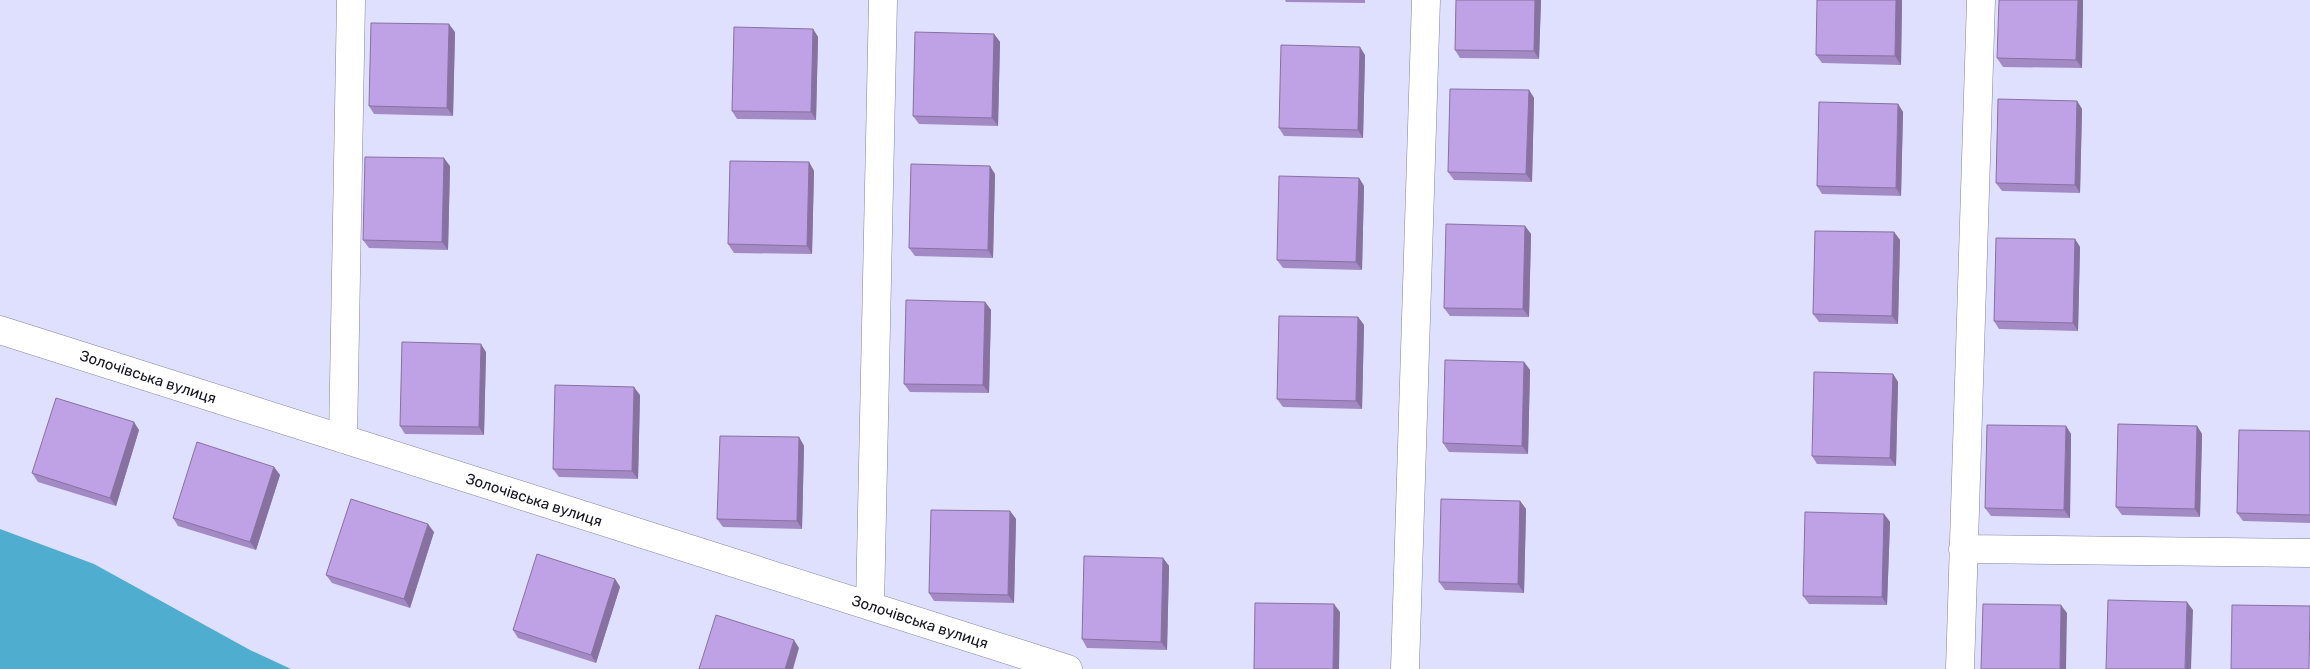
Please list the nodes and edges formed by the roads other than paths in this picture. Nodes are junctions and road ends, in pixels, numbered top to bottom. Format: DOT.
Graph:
graph roads {
  1 [pos="351,0"];
  2 [pos="882,0"];
  3 [pos="1426,0"];
  4 [pos="1981,0"];
  5 [pos="0,330"];
  6 [pos="343,439"];
  7 [pos="1963,549"];
  8 [pos="2310,553"];
  9 [pos="870,606"];
  10 [pos="1068,669"];
  11 [pos="1405,669"];
  12 [pos="1960,669"];
  1 -- 6 [label="street"];
  2 -- 9 [label="street"];
  3 -- 11 [label="street"];
  4 -- 7 [label="street"];
  5 -- 6 [label="street, Золочівська вулиця"];
  6 -- 9 [label="street, Золочівська вулиця"];
  7 -- 8 [label="street"];
  7 -- 12 [label="street"];
  9 -- 10 [label="street, Золочівська вулиця"];
}
